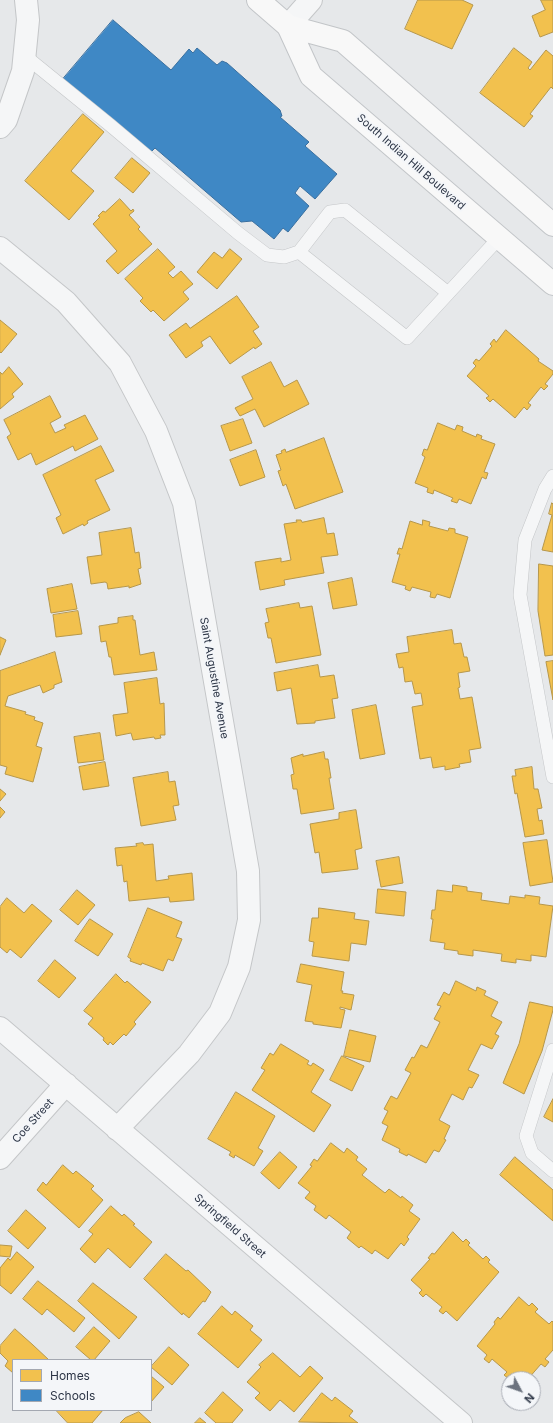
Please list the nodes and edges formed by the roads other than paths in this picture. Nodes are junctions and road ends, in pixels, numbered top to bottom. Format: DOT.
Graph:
graph roads {
  1 [pos="26,0"];
  2 [pos="258,0"];
  3 [pos="311,0"];
  4 [pos="288,26"];
  5 [pos="24,56"];
  6 [pos="0,127"];
  7 [pos="553,225"];
  8 [pos="499,238"];
  9 [pos="0,248"];
  10 [pos="299,252"];
  11 [pos="553,284"];
  12 [pos="448,293"];
  13 [pos="553,476"];
  14 [pos="553,777"];
  15 [pos="0,1028"];
  16 [pos="553,1050"];
  17 [pos="66,1084"];
  18 [pos="117,1129"];
  19 [pos="0,1158"];
  20 [pos="553,1171"];
  21 [pos="461,1423"];
  1 -- 5 [label="street"];
  2 -- 4 [label="main road, South Indian Hill Boulevard"];
  3 -- 4 [label="street"];
  4 -- 7 [label="main road, South Indian Hill Boulevard"];
  4 -- 8 [label="main road, South Indian Hill Boulevard"];
  5 -- 6 [label="street"];
  5 -- 10 [label="lane"];
  8 -- 11 [label="main road, South Indian Hill Boulevard"];
  8 -- 12 [label="lane"];
  9 -- 18 [label="street, Saint Augustine Avenue"];
  10 -- 12 [label="lane"];
  10 -- 12 [label="lane"];
  13 -- 14 [label="lane"];
  15 -- 17 [label="street, Springfield Street"];
  16 -- 20 [label="lane"];
  17 -- 18 [label="street, Springfield Street"];
  17 -- 19 [label="street, Coe Street"];
  18 -- 21 [label="street, Springfield Street"];
}
